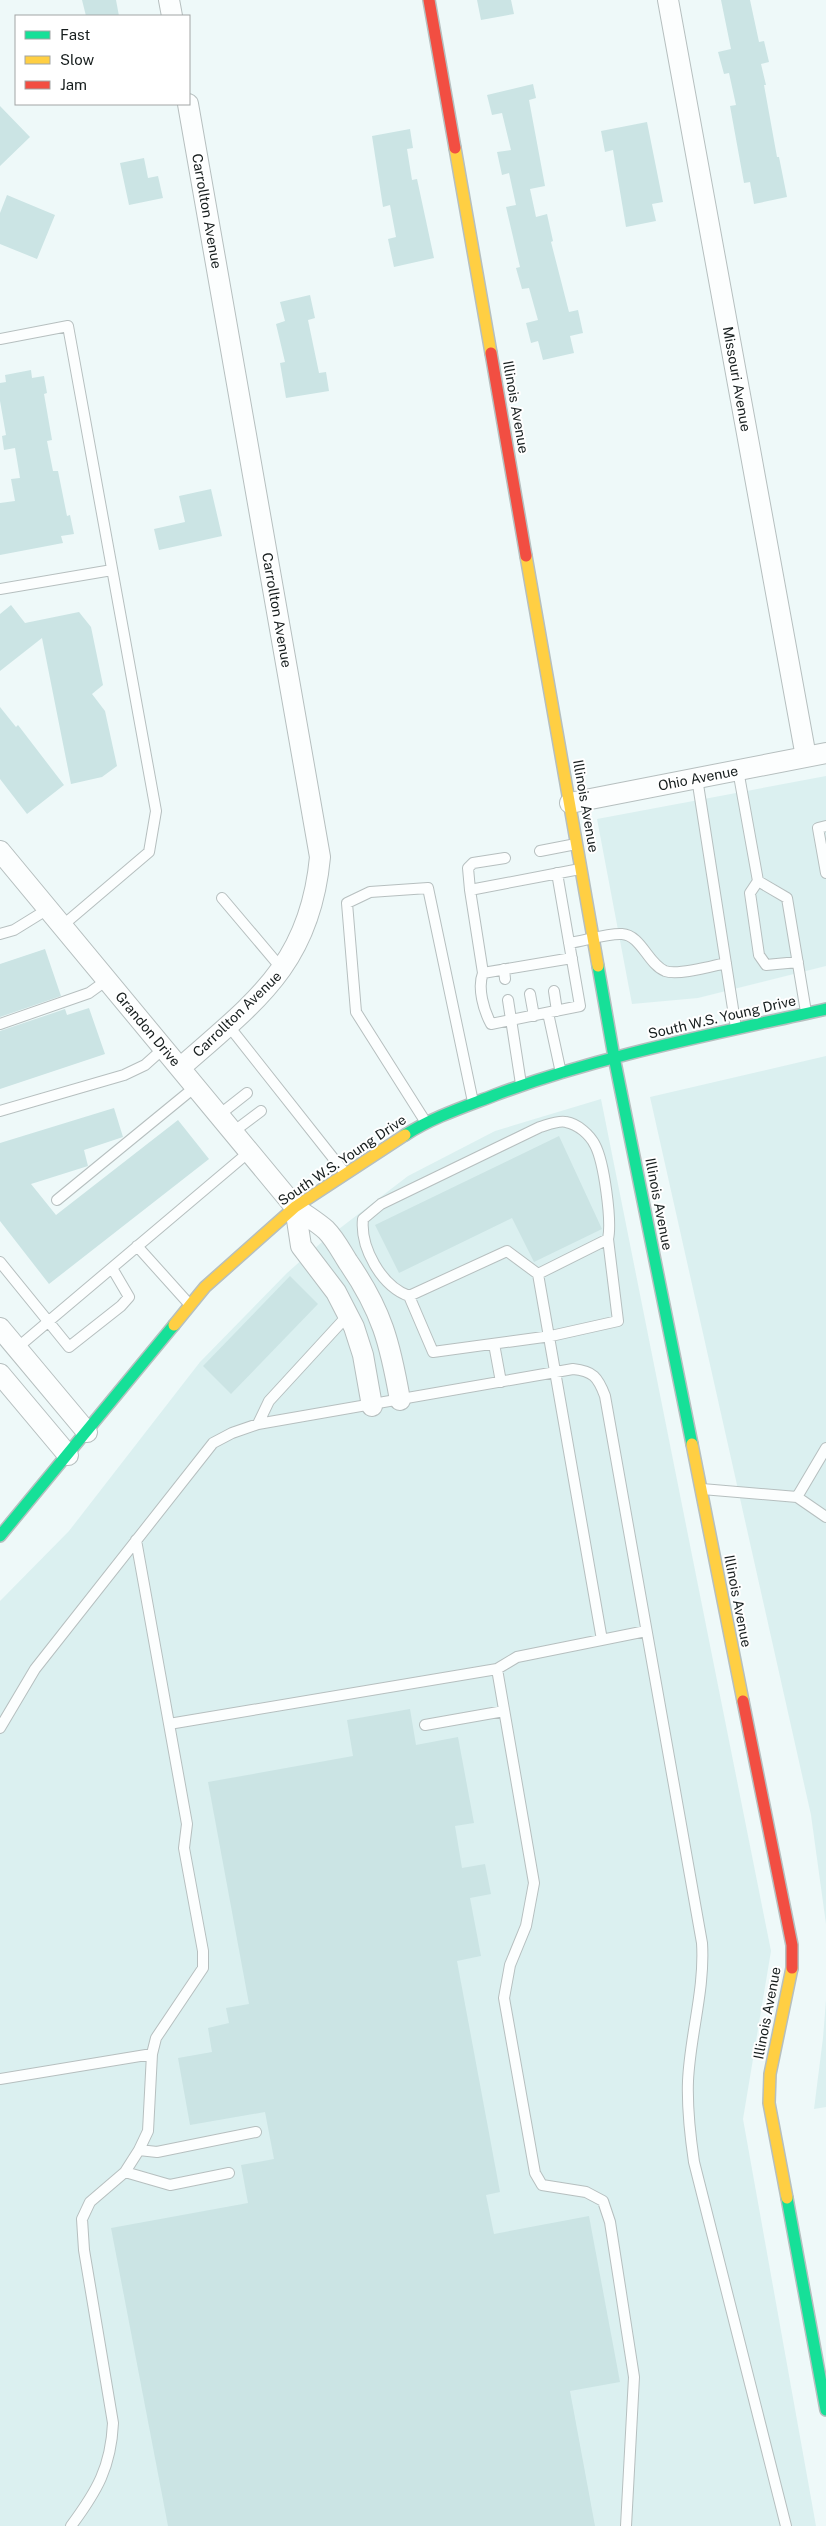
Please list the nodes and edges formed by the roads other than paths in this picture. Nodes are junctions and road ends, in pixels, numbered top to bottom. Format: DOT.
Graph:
graph roads {
  1 [pos="170,0"];
  2 [pos="429,0"];
  3 [pos="668,0"];
  4 [pos="172,15"];
  5 [pos="188,105"];
  6 [pos="0,339"];
  7 [pos="112,570"];
  8 [pos="0,589"];
  9 [pos="826,753"];
  10 [pos="806,757"];
  11 [pos="738,770"];
  12 [pos="697,778"];
  13 [pos="570,803"];
  14 [pos="826,826"];
  15 [pos="577,844"];
  16 [pos="0,851"];
  17 [pos="540,851"];
  18 [pos="505,858"];
  19 [pos="581,869"];
  20 [pos="826,873"];
  21 [pos="557,874"];
  22 [pos="758,881"];
  23 [pos="470,890"];
  24 [pos="222,898"];
  25 [pos="48,909"];
  26 [pos="62,926"];
  27 [pos="0,934"];
  28 [pos="594,939"];
  29 [pos="569,943"];
  30 [pos="572,958"];
  31 [pos="798,962"];
  32 [pos="726,963"];
  33 [pos="283,970"];
  34 [pos="483,973"];
  35 [pos="107,980"];
  36 [pos="554,991"];
  37 [pos="530,994"];
  38 [pos="508,1000"];
  39 [pos="826,1009"];
  40 [pos="553,1012"];
  41 [pos="806,1014"];
  42 [pos="534,1016"];
  43 [pos="510,1020"];
  44 [pos="0,1024"];
  45 [pos="228,1025"];
  46 [pos="737,1029"];
  47 [pos="164,1048"];
  48 [pos="614,1057"];
  49 [pos="180,1068"];
  50 [pos="561,1073"];
  51 [pos="521,1085"];
  52 [pos="195,1086"];
  53 [pos="247,1093"];
  54 [pos="473,1103"];
  55 [pos="260,1110"];
  56 [pos="0,1111"];
  57 [pos="219,1115"];
  58 [pos="426,1121"];
  59 [pos="233,1132"];
  60 [pos="250,1152"];
  61 [pos="346,1174"];
  62 [pos="57,1200"];
  63 [pos="295,1207"];
  64 [pos="608,1239"];
  65 [pos="137,1246"];
  66 [pos="0,1262"];
  67 [pos="112,1268"];
  68 [pos="538,1274"];
  69 [pos="408,1296"];
  70 [pos="190,1306"];
  71 [pos="348,1315"];
  72 [pos="48,1322"];
  73 [pos="0,1328"];
  74 [pos="550,1336"];
  75 [pos="494,1344"];
  76 [pos="16,1348"];
  77 [pos="0,1362"];
  78 [pos="556,1372"];
  79 [pos="0,1374"];
  80 [pos="501,1382"];
  81 [pos="400,1400"];
  82 [pos="372,1406"];
  83 [pos="258,1424"];
  84 [pos="87,1432"];
  85 [pos="826,1448"];
  86 [pos="68,1456"];
  87 [pos="701,1489"];
  88 [pos="796,1497"];
  89 [pos="826,1517"];
  90 [pos="0,1536"];
  91 [pos="136,1540"];
  92 [pos="646,1631"];
  93 [pos="602,1640"];
  94 [pos="497,1669"];
  95 [pos="504,1711"];
  96 [pos="169,1724"];
  97 [pos="425,1725"];
  98 [pos="0,1728"];
  99 [pos="152,2054"];
  100 [pos="0,2079"];
  101 [pos="256,2132"];
  102 [pos="139,2150"];
  103 [pos="125,2172"];
  104 [pos="229,2173"];
  105 [pos="826,2410"];
  106 [pos="71,2526"];
  107 [pos="626,2526"];
  108 [pos="786,2526"];
  1 -- 4 [label="street"];
  2 -- 13 [label="street, Illinois Avenue"];
  3 -- 10 [label="street, Missouri Avenue"];
  5 -- 33 [label="street, Carrollton Avenue"];
  6 -- 7 [label="lane"];
  7 -- 8 [label="lane"];
  7 -- 26 [label="lane"];
  9 -- 10 [label="street, Ohio Avenue"];
  10 -- 11 [label="street, Ohio Avenue"];
  11 -- 12 [label="street, Ohio Avenue"];
  11 -- 22 [label="lane"];
  12 -- 13 [label="street, Ohio Avenue"];
  12 -- 32 [label="lane"];
  13 -- 15 [label="street, Illinois Avenue"];
  14 -- 20 [label="lane"];
  15 -- 17 [label="lane"];
  15 -- 19 [label="street, Illinois Avenue"];
  16 -- 25 [label="street, Grandon Drive"];
  18 -- 23 [label="lane"];
  19 -- 21 [label="lane"];
  19 -- 28 [label="street, Illinois Avenue"];
  21 -- 23 [label="lane"];
  21 -- 29 [label="lane"];
  22 -- 31 [label="lane"];
  22 -- 31 [label="lane"];
  23 -- 34 [label="lane"];
  24 -- 33 [label="lane"];
  25 -- 26 [label="street, Grandon Drive"];
  25 -- 27 [label="lane"];
  26 -- 35 [label="street, Grandon Drive"];
  28 -- 29 [label="lane"];
  28 -- 32 [label="lane"];
  28 -- 48 [label="street, Illinois Avenue"];
  29 -- 30 [label="lane"];
  30 -- 34 [label="lane"];
  30 -- 40 [label="lane"];
  31 -- 41 [label="lane"];
  32 -- 46 [label="lane"];
  33 -- 45 [label="street, Carrollton Avenue"];
  34 -- 43 [label="lane"];
  35 -- 44 [label="lane"];
  35 -- 47 [label="street, Grandon Drive"];
  36 -- 40 [label="lane"];
  37 -- 42 [label="lane"];
  38 -- 43 [label="lane"];
  39 -- 41 [label="street, South W.S. Young Drive"];
  40 -- 42 [label="lane"];
  40 -- 50 [label="lane"];
  41 -- 46 [label="street, South W.S. Young Drive"];
  42 -- 43 [label="lane"];
  43 -- 51 [label="lane"];
  45 -- 49 [label="street, Carrollton Avenue"];
  45 -- 61 [label="lane"];
  46 -- 48 [label="street, South W.S. Young Drive"];
  47 -- 49 [label="street, Grandon Drive"];
  47 -- 56 [label="lane"];
  48 -- 50 [label="street, South W.S. Young Drive"];
  48 -- 87 [label="street, Illinois Avenue"];
  49 -- 52 [label="street, Grandon Drive"];
  50 -- 51 [label="street, South W.S. Young Drive"];
  51 -- 54 [label="street, South W.S. Young Drive"];
  52 -- 57 [label="street, Grandon Drive"];
  52 -- 62 [label="lane"];
  53 -- 57 [label="lane"];
  54 -- 58 [label="street, South W.S. Young Drive"];
  54 -- 58 [label="lane"];
  55 -- 59 [label="lane"];
  57 -- 59 [label="street, Grandon Drive"];
  58 -- 61 [label="street, South W.S. Young Drive"];
  59 -- 60 [label="street, Grandon Drive"];
  60 -- 63 [label="street, Grandon Drive"];
  60 -- 65 [label="lane"];
  61 -- 63 [label="street, South W.S. Young Drive"];
  63 -- 70 [label="street, South W.S. Young Drive"];
  63 -- 71 [label="street"];
  63 -- 81 [label="street, Grandon Drive"];
  64 -- 68 [label="lane"];
  64 -- 69 [label="lane"];
  64 -- 74 [label="lane"];
  65 -- 67 [label="lane"];
  65 -- 70 [label="lane"];
  66 -- 72 [label="lane"];
  67 -- 72 [label="lane"];
  67 -- 72 [label="lane"];
  68 -- 69 [label="lane"];
  68 -- 74 [label="lane"];
  69 -- 75 [label="lane"];
  70 -- 84 [label="street, South W.S. Young Drive"];
  71 -- 82 [label="street"];
  71 -- 83 [label="lane"];
  72 -- 76 [label="lane"];
  73 -- 76 [label="street"];
  74 -- 75 [label="lane"];
  74 -- 78 [label="lane"];
  75 -- 80 [label="lane"];
  76 -- 77 [label="street"];
  76 -- 84 [label="street"];
  78 -- 80 [label="lane"];
  78 -- 92 [label="lane"];
  78 -- 93 [label="lane"];
  79 -- 86 [label="street"];
  80 -- 81 [label="lane"];
  81 -- 82 [label="lane"];
  82 -- 83 [label="lane"];
  83 -- 91 [label="lane"];
  84 -- 86 [label="street, South W.S. Young Drive"];
  85 -- 88 [label="lane"];
  86 -- 90 [label="street, South W.S. Young Drive"];
  87 -- 88 [label="lane"];
  87 -- 105 [label="street, Illinois Avenue"];
  88 -- 89 [label="lane"];
  91 -- 96 [label="lane"];
  91 -- 98 [label="lane"];
  92 -- 93 [label="lane"];
  92 -- 108 [label="lane"];
  93 -- 94 [label="lane"];
  94 -- 95 [label="lane"];
  94 -- 96 [label="lane"];
  95 -- 97 [label="lane"];
  95 -- 107 [label="lane"];
  96 -- 99 [label="lane"];
  99 -- 100 [label="lane"];
  99 -- 102 [label="lane"];
  101 -- 102 [label="lane"];
  102 -- 103 [label="lane"];
  103 -- 104 [label="lane"];
  103 -- 106 [label="lane"];
}
